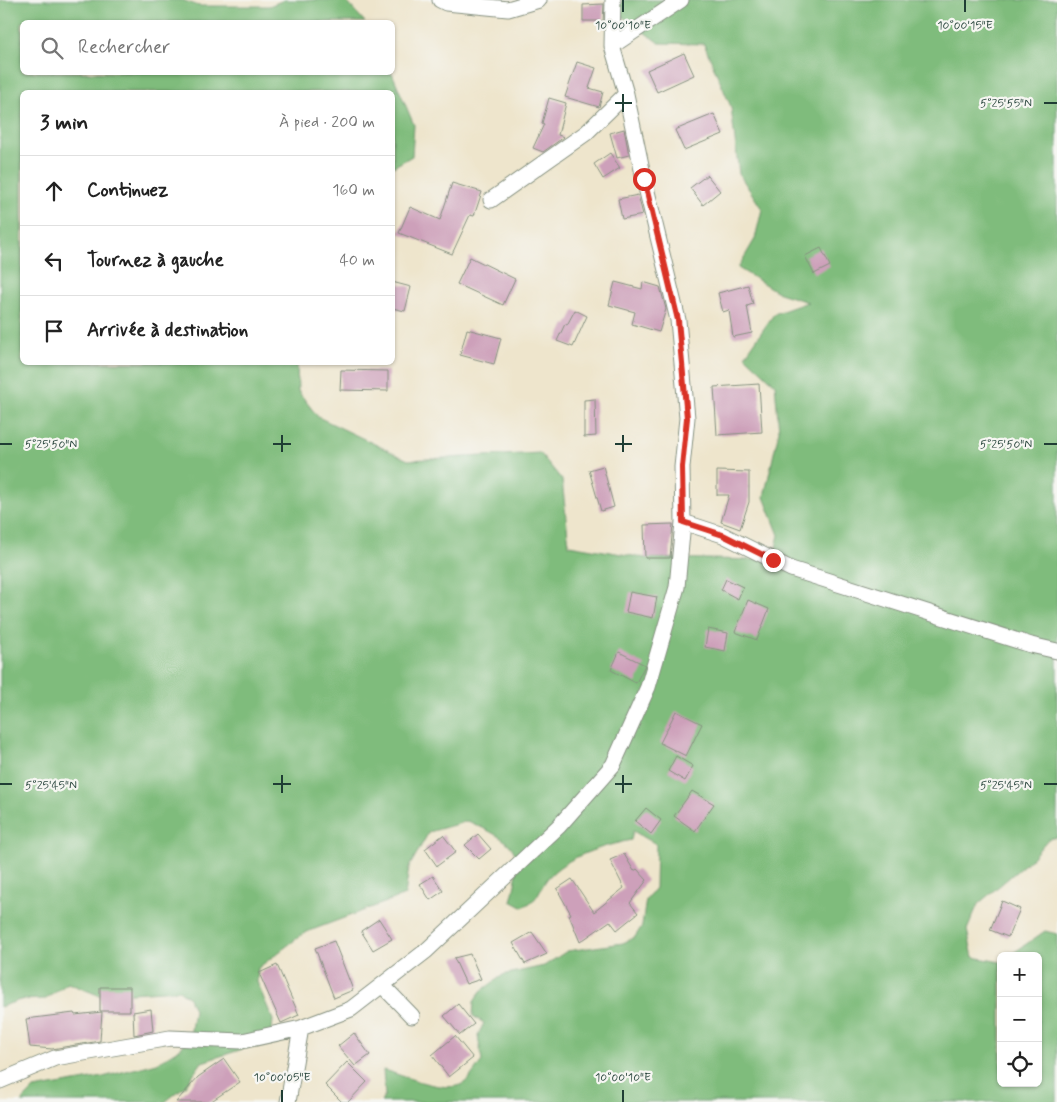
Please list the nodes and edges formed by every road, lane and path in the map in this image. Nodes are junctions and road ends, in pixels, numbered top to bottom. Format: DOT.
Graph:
graph roads {
  1 [pos="440,0"];
  2 [pos="539,0"];
  3 [pos="613,0"];
  4 [pos="681,0"];
  5 [pos="612,46"];
  6 [pos="626,94"];
  7 [pos="491,200"];
  8 [pos="683,522"];
  9 [pos="1057,651"];
  10 [pos="382,985"];
  11 [pos="412,1016"];
  12 [pos="301,1028"];
  13 [pos="0,1081"];
  14 [pos="288,1102"];
  1 -- 2 [label="street"];
  3 -- 5 [label="street"];
  4 -- 5 [label="street"];
  5 -- 6 [label="street"];
  6 -- 7 [label="street"];
  6 -- 8 [label="street"];
  8 -- 9 [label="street"];
  8 -- 10 [label="street"];
  10 -- 11 [label="street"];
  10 -- 12 [label="street"];
  12 -- 13 [label="street"];
  12 -- 14 [label="street"];
}
